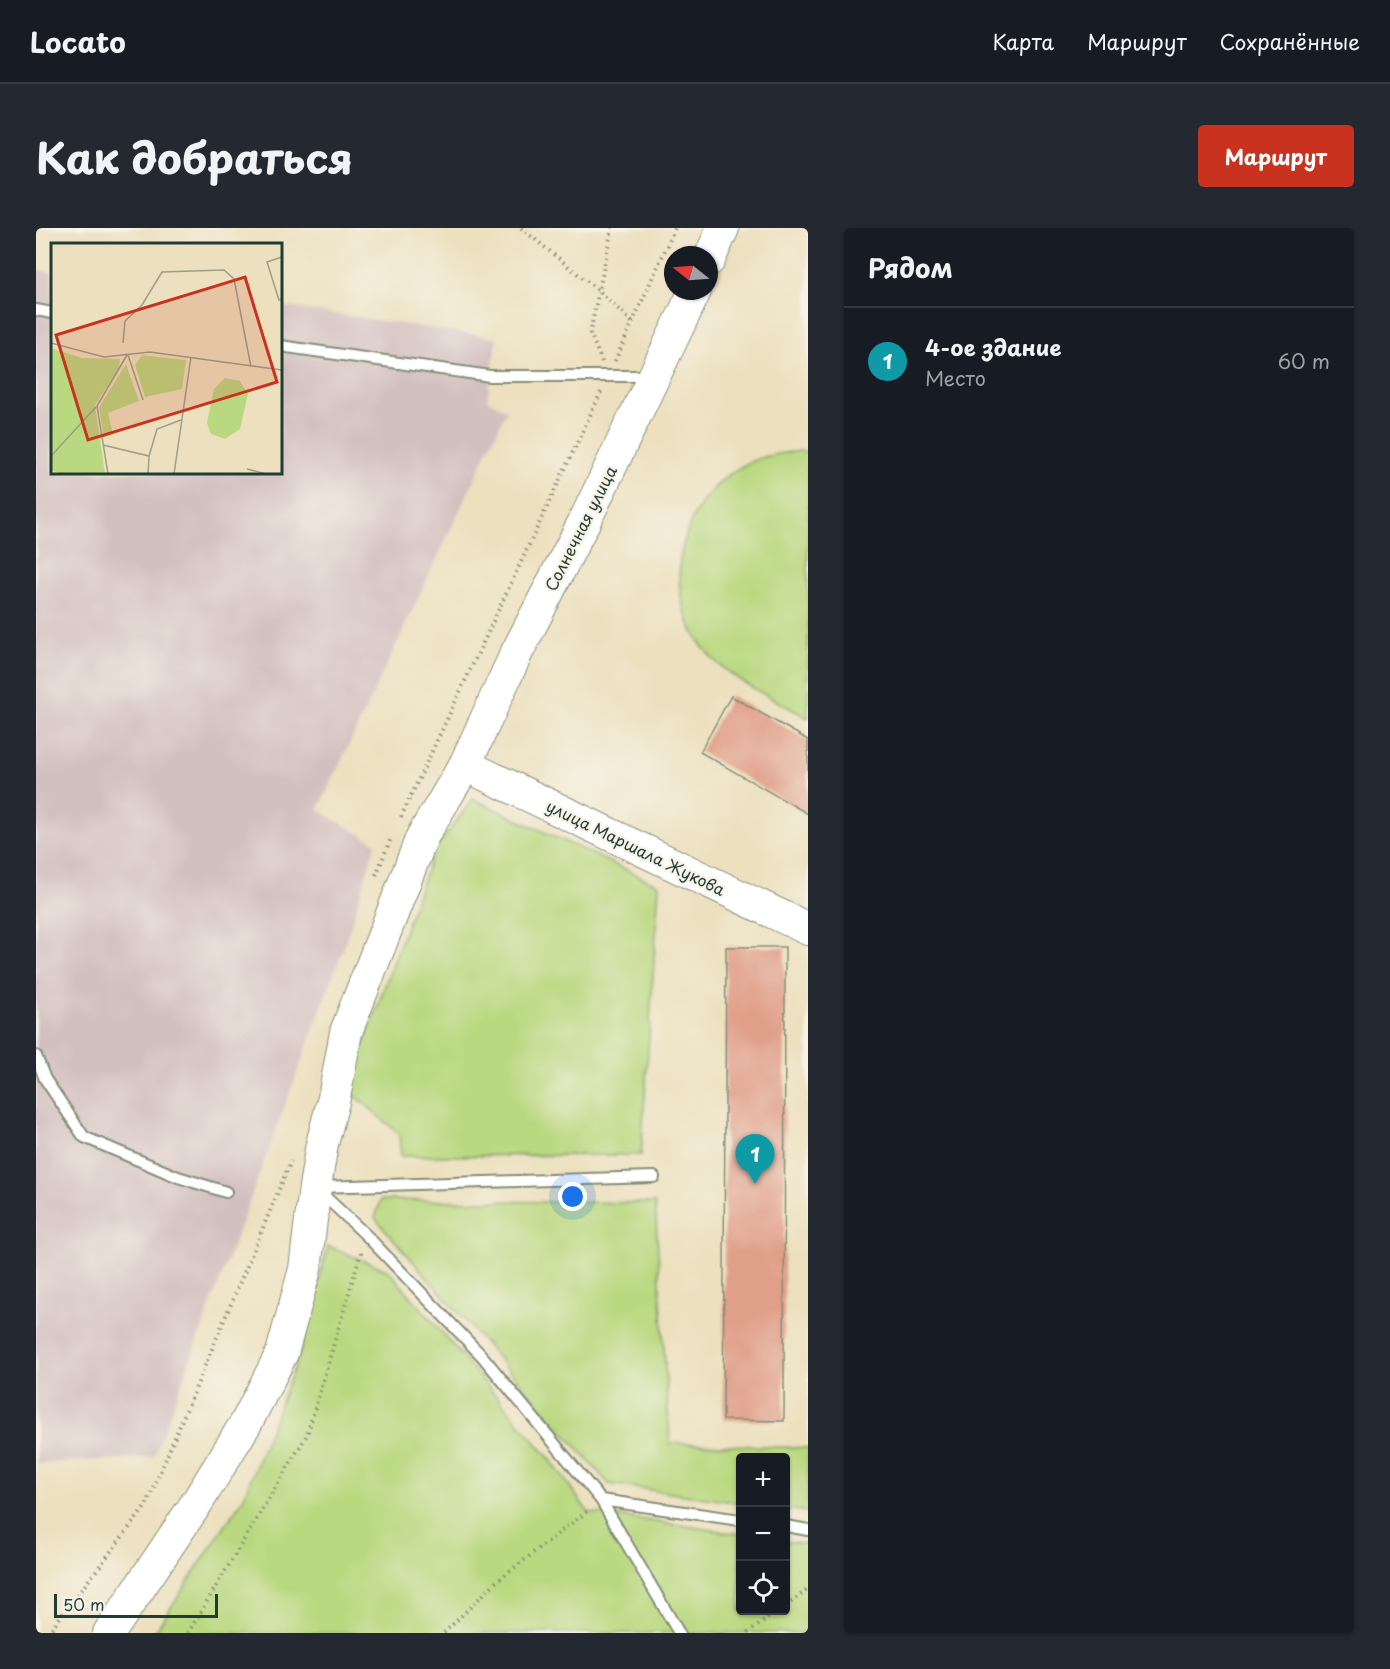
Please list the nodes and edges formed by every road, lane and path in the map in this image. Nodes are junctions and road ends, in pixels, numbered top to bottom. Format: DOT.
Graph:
graph roads {
  1 [pos="521,228"];
  2 [pos="612,228"];
  3 [pos="723,228"];
  4 [pos="715,246"];
  5 [pos="599,291"];
  6 [pos="691,300"];
  7 [pos="36,310"];
  8 [pos="51,313"];
  9 [pos="632,322"];
  10 [pos="282,346"];
  11 [pos="608,376"];
  12 [pos="654,376"];
  13 [pos="465,765"];
  14 [pos="808,929"];
  15 [pos="36,1056"];
  16 [pos="654,1177"];
  17 [pos="315,1187"];
  18 [pos="226,1192"];
  19 [pos="366,1235"];
  20 [pos="602,1500"];
  21 [pos="146,1506"];
  22 [pos="736,1519"];
  23 [pos="790,1527"];
  24 [pos="808,1530"];
  25 [pos="808,1589"];
  26 [pos="790,1602"];
  27 [pos="773,1615"];
  28 [pos="48,1633"];
  29 [pos="109,1633"];
  30 [pos="188,1633"];
  31 [pos="444,1633"];
  32 [pos="679,1633"];
  33 [pos="748,1633"];
  1 -- 5 [label="path"];
  2 -- 5 [label="path"];
  3 -- 4 [label="street"];
  5 -- 9 [label="path"];
  5 -- 11 [label="path"];
  6 -- 12 [label="street, Солнечная улица"];
  7 -- 8 [label="lane"];
  10 -- 11 [label="lane"];
  11 -- 12 [label="lane"];
  12 -- 13 [label="street, Солнечная улица"];
  13 -- 14 [label="street, улица Маршала Жукова"];
  13 -- 17 [label="street, Солнечная улица"];
  15 -- 18 [label="lane"];
  16 -- 17 [label="lane"];
  17 -- 19 [label="lane"];
  17 -- 29 [label="street, Солнечная улица"];
  19 -- 20 [label="lane"];
  19 -- 30 [label="path"];
  20 -- 22 [label="lane"];
  20 -- 31 [label="path"];
  20 -- 32 [label="lane"];
  21 -- 28 [label="path"];
  23 -- 24 [label="lane"];
  25 -- 26 [label="path"];
  27 -- 33 [label="path"];
}
